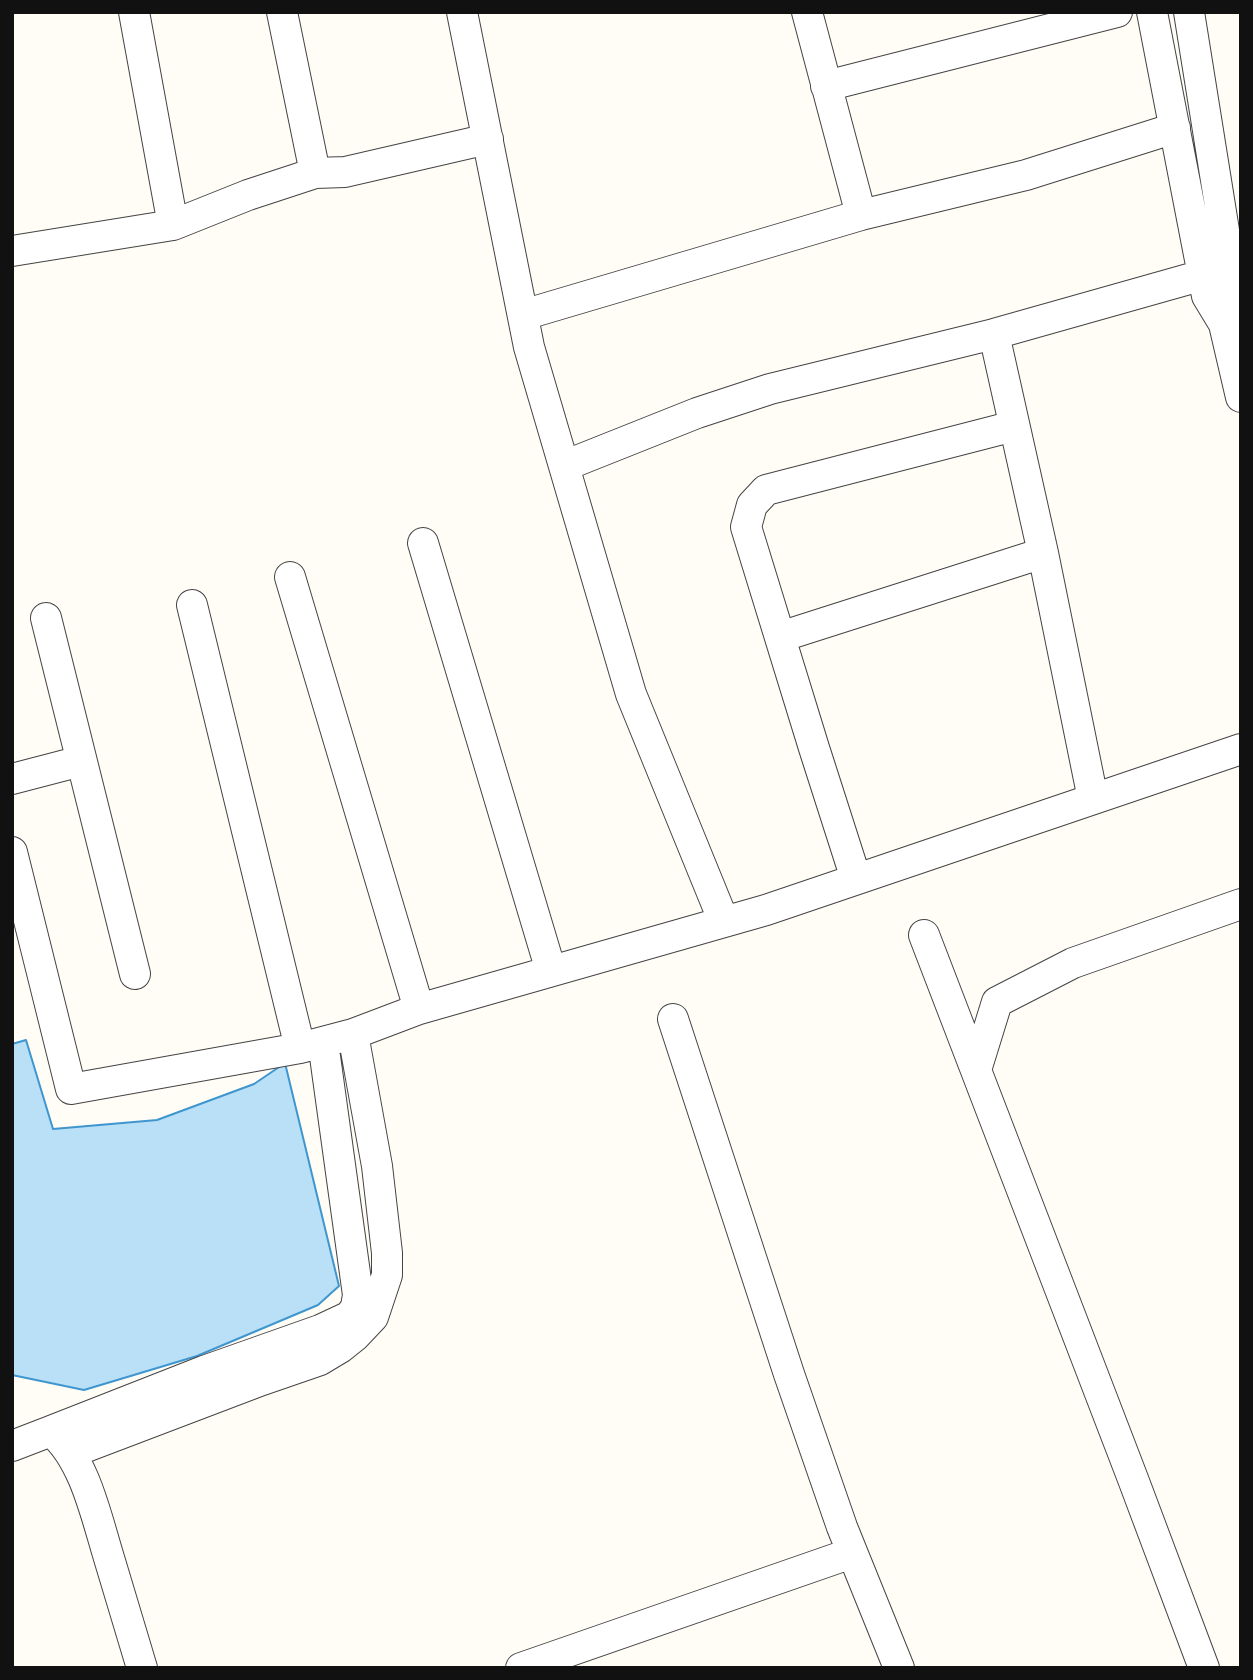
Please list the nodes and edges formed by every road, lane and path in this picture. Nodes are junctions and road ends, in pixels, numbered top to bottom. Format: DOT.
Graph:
graph roads {
  1 [pos="134,12"];
  2 [pos="282,12"];
  3 [pos="462,12"];
  4 [pos="807,12"];
  5 [pos="1117,12"];
  6 [pos="1152,12"];
  7 [pos="1189,12"];
  8 [pos="826,86"];
  9 [pos="1175,128"];
  10 [pos="488,139"];
  11 [pos="315,173"];
  12 [pos="860,215"];
  13 [pos="173,225"];
  14 [pos="12,251"];
  15 [pos="1203,275"];
  16 [pos="523,314"];
  17 [pos="1224,324"];
  18 [pos="994,334"];
  19 [pos="1241,397"];
  20 [pos="1014,426"];
  21 [pos="564,466"];
  22 [pos="423,543"];
  23 [pos="1043,553"];
  24 [pos="290,577"];
  25 [pos="192,606"];
  26 [pos="46,618"];
  27 [pos="780,637"];
  28 [pos="1241,748"];
  29 [pos="81,761"];
  30 [pos="12,779"];
  31 [pos="1093,799"];
  32 [pos="12,852"];
  33 [pos="856,879"];
  34 [pos="1241,904"];
  35 [pos="724,922"];
  36 [pos="924,935"];
  37 [pos="551,971"];
  38 [pos="135,974"];
  39 [pos="419,1009"];
  40 [pos="673,1019"];
  41 [pos="353,1034"];
  42 [pos="312,1045"];
  43 [pos="976,1070"];
  44 [pos="51,1430"];
  45 [pos="12,1446"];
  46 [pos="71,1453"];
  47 [pos="852,1553"];
  48 [pos="142,1668"];
  49 [pos="522,1668"];
  50 [pos="899,1668"];
  51 [pos="1204,1668"];
  1 -- 13 [label="street"];
  2 -- 11 [label="street"];
  3 -- 10 [label="street"];
  4 -- 8 [label="street"];
  5 -- 8 [label="street"];
  6 -- 9 [label="street"];
  7 -- 17 [label="street"];
  8 -- 12 [label="street"];
  9 -- 12 [label="street"];
  9 -- 15 [label="street"];
  10 -- 11 [label="street"];
  10 -- 16 [label="street"];
  11 -- 13 [label="street"];
  12 -- 16 [label="street"];
  13 -- 14 [label="street"];
  15 -- 17 [label="street"];
  15 -- 18 [label="street"];
  16 -- 21 [label="street"];
  17 -- 19 [label="street"];
  18 -- 20 [label="street"];
  18 -- 21 [label="street"];
  20 -- 23 [label="street"];
  20 -- 27 [label="street"];
  21 -- 35 [label="street"];
  22 -- 37 [label="street"];
  23 -- 27 [label="street"];
  23 -- 31 [label="street"];
  24 -- 39 [label="street"];
  25 -- 42 [label="street"];
  26 -- 29 [label="street"];
  27 -- 33 [label="street"];
  28 -- 31 [label="street"];
  29 -- 30 [label="street"];
  29 -- 38 [label="street"];
  31 -- 33 [label="street"];
  32 -- 42 [label="street"];
  33 -- 35 [label="street"];
  34 -- 43 [label="street"];
  35 -- 37 [label="street"];
  36 -- 43 [label="street"];
  37 -- 39 [label="street"];
  39 -- 41 [label="street"];
  40 -- 47 [label="street"];
  41 -- 42 [label="street"];
  41 -- 46 [label="street"];
  42 -- 44 [label="street"];
  43 -- 51 [label="street"];
  44 -- 45 [label="street"];
  44 -- 46 [label="street"];
  46 -- 48 [label="street"];
  47 -- 49 [label="street"];
  47 -- 50 [label="street"];
}
